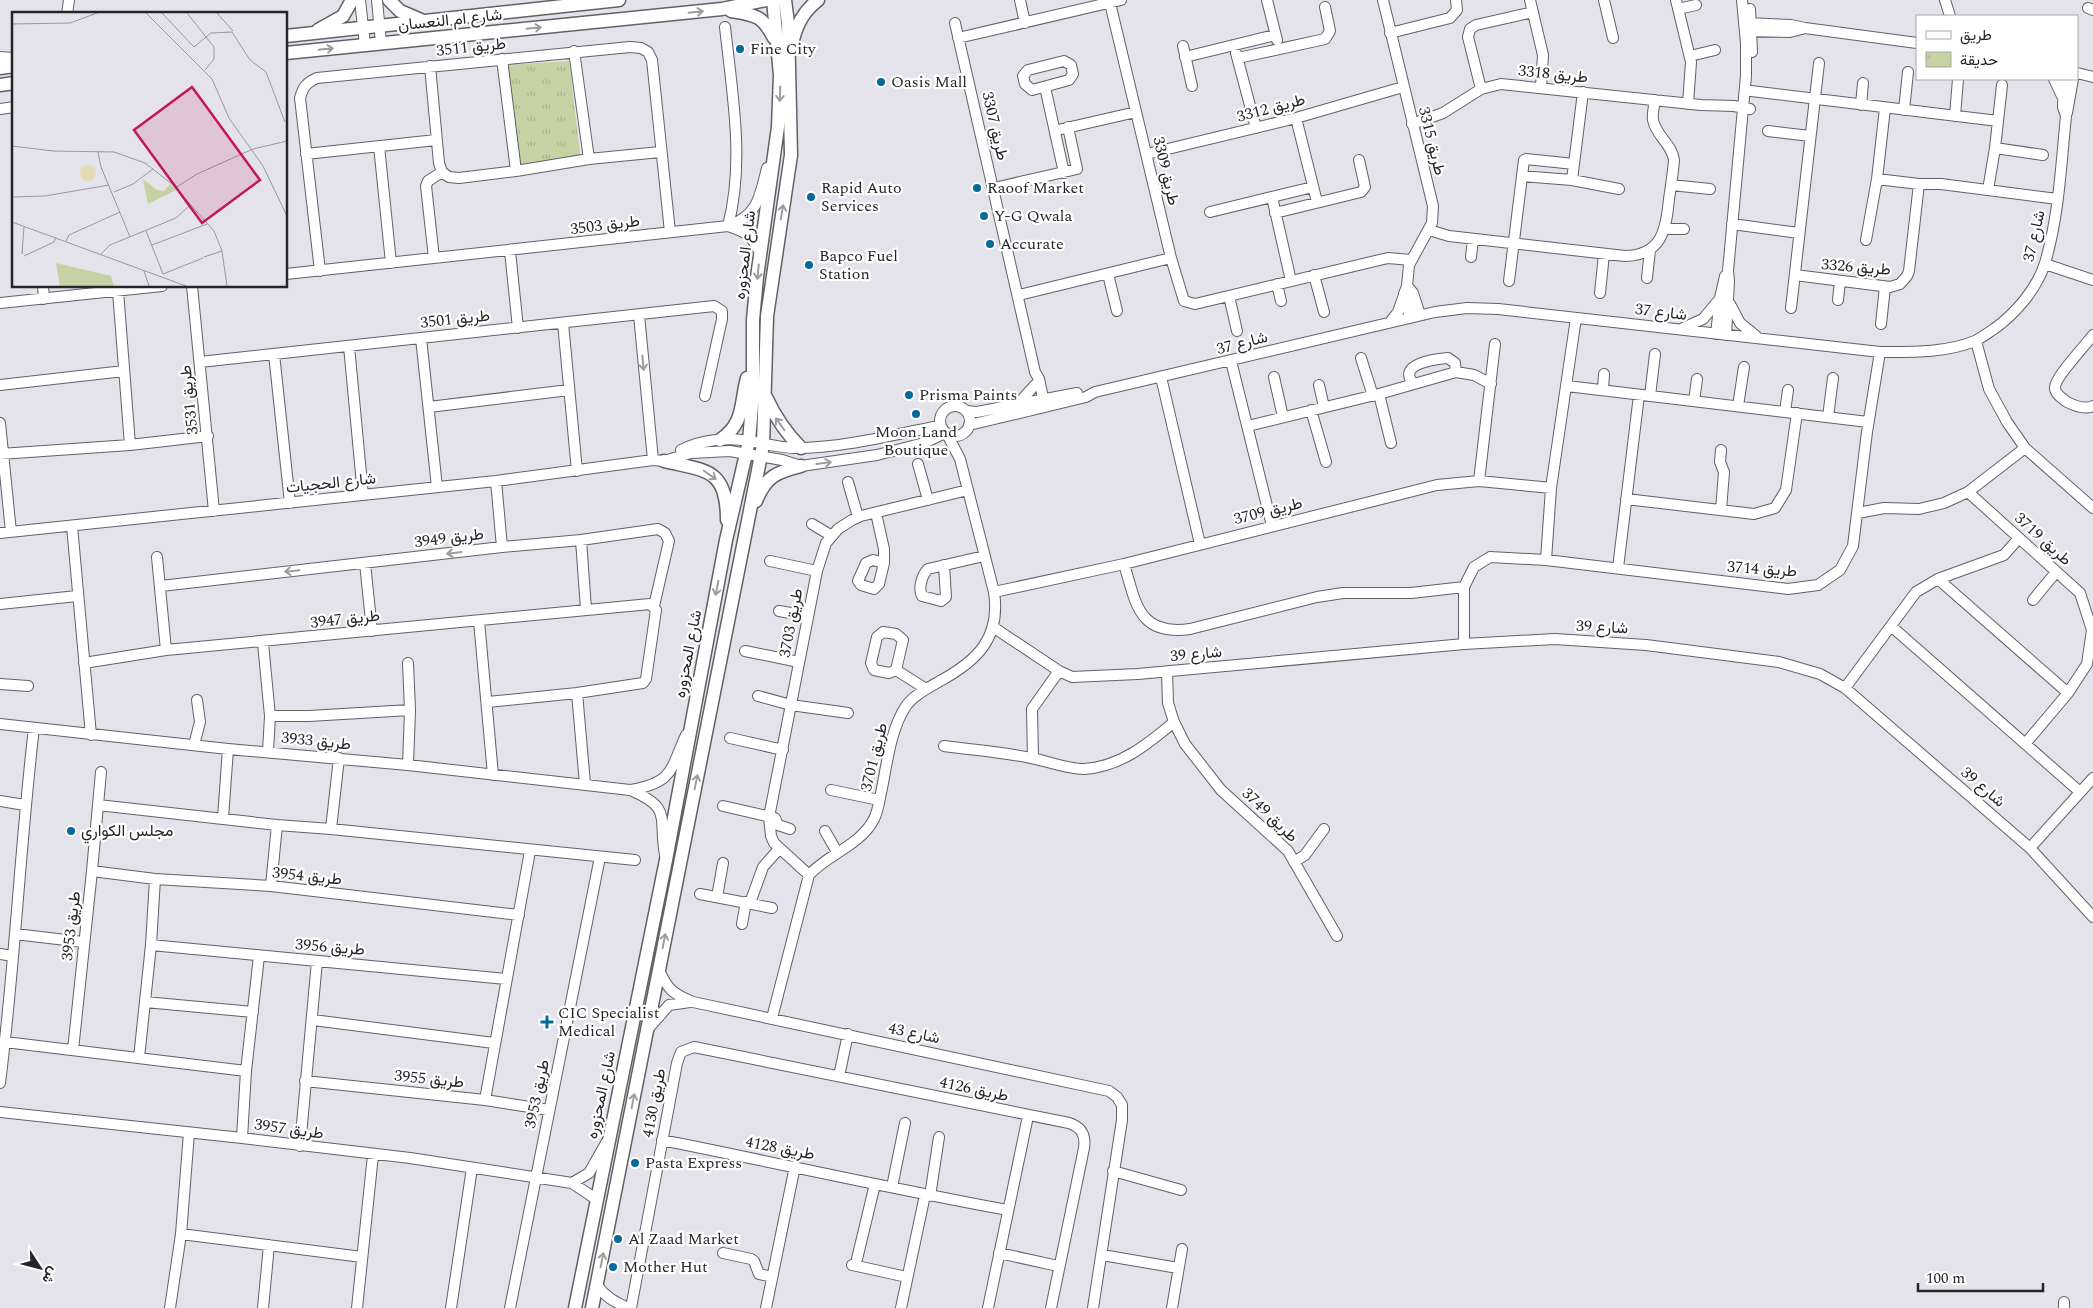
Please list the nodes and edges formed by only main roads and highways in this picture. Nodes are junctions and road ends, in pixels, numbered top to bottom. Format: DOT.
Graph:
graph roads {
  1 [pos="352,0"];
  2 [pos="389,0"];
  3 [pos="619,0"];
  4 [pos="766,0"];
  5 [pos="773,0"];
  6 [pos="786,0"];
  7 [pos="818,0"];
  8 [pos="722,9"];
  9 [pos="423,21"];
  10 [pos="312,33"];
  11 [pos="288,36"];
  12 [pos="777,45"];
  13 [pos="288,53"];
  14 [pos="789,58"];
  15 [pos="753,367"];
  16 [pos="765,396"];
  17 [pos="720,440"];
  18 [pos="801,448"];
  19 [pos="658,460"];
  20 [pos="801,466"];
  21 [pos="749,517"];
  22 [pos="726,540"];
  23 [pos="575,1308"];
  24 [pos="592,1308"];
  1 -- 10 [label="main road"];
  2 -- 9 [label="main road"];
  3 -- 9 [label="main road, شارع ام النعسان"];
  4 -- 8 [label="main road, شارع ام النعسان"];
  5 -- 12 [label="main road, شارع المحزوره"];
  6 -- 14 [label="main road, شارع المحزوره"];
  7 -- 14 [label="main road"];
  8 -- 12 [label="main road"];
  13 -- 8 [label="main road, شارع ام النعسان, one-way"];
  9 -- 10 [label="main road, شارع ام النعسان"];
  10 -- 11 [label="main road, شارع ام النعسان"];
  12 -- 15 [label="main road, شارع المحزوره, one-way"];
  16 -- 14 [label="main road, شارع المحزوره, one-way"];
  15 -- 17 [label="main road"];
  15 -- 22 [label="main road, شارع المحزوره"];
  18 -- 16 [label="main road, one-way"];
  16 -- 21 [label="main road, شارع المحزوره"];
  19 -- 22 [label="main road, one-way"];
  20 -- 21 [label="main road"];
  24 -- 21 [label="main road, شارع المحزوره, one-way"];
  22 -- 23 [label="main road, شارع المحزوره, one-way"];
}
